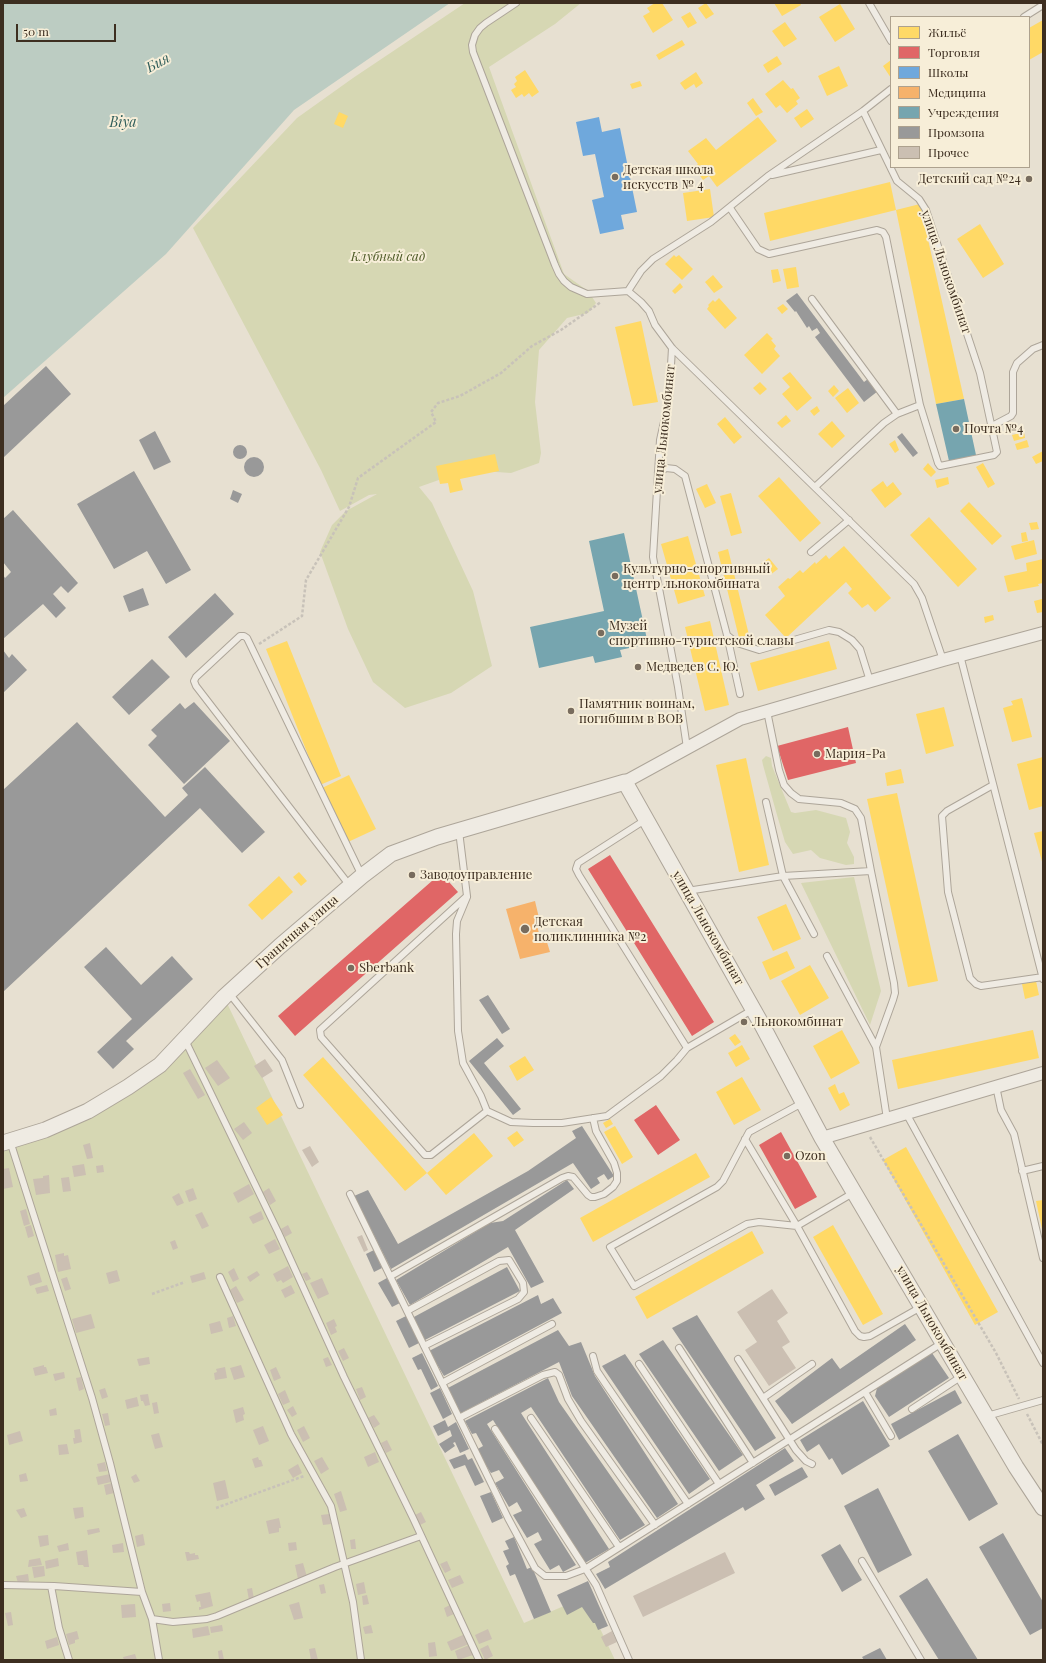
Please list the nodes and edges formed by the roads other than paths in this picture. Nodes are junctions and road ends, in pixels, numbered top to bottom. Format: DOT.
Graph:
graph roads {
  1 [pos="516,3"];
  2 [pos="869,3"];
  3 [pos="1043,5"];
  4 [pos="1026,16"];
  5 [pos="890,39"];
  6 [pos="890,90"];
  7 [pos="863,111"];
  8 [pos="881,150"];
  9 [pos="890,167"];
  10 [pos="890,168"];
  11 [pos="768,176"];
  12 [pos="730,208"];
  13 [pos="628,291"];
  14 [pos="812,299"];
  15 [pos="1043,345"];
  16 [pos="672,348"];
  17 [pos="920,405"];
  18 [pos="897,414"];
  19 [pos="992,426"];
  20 [pos="658,473"];
  21 [pos="815,487"];
  22 [pos="849,520"];
  23 [pos="811,552"];
  24 [pos="1043,633"];
  25 [pos="727,635"];
  26 [pos="960,655"];
  27 [pos="943,660"];
  28 [pos="870,681"];
  29 [pos="740,694"];
  30 [pos="767,711"];
  31 [pos="687,748"];
  32 [pos="625,782"];
  33 [pos="993,785"];
  34 [pos="766,802"];
  35 [pos="646,820"];
  36 [pos="459,831"];
  37 [pos="870,870"];
  38 [pos="362,876"];
  39 [pos="783,876"];
  40 [pos="350,886"];
  41 [pos="687,891"];
  42 [pos="467,896"];
  43 [pos="814,934"];
  44 [pos="827,956"];
  45 [pos="1043,978"];
  46 [pos="229,993"];
  47 [pos="754,1010"];
  48 [pos="184,1039"];
  49 [pos="876,1047"];
  50 [pos="686,1048"];
  51 [pos="1043,1073"];
  52 [pos="996,1086"];
  53 [pos="804,1102"];
  54 [pos="300,1105"];
  55 [pos="486,1111"];
  56 [pos="906,1113"];
  57 [pos="593,1118"];
  58 [pos="887,1119"];
  59 [pos="822,1138"];
  60 [pos="745,1139"];
  61 [pos="7,1142"];
  62 [pos="1043,1166"];
  63 [pos="1022,1171"];
  64 [pos="855,1192"];
  65 [pos="350,1194"];
  66 [pos="796,1226"];
  67 [pos="1043,1258"];
  68 [pos="391,1276"];
  69 [pos="220,1277"];
  70 [pos="922,1307"];
  71 [pos="407,1311"];
  72 [pos="552,1324"];
  73 [pos="943,1343"];
  74 [pos="424,1346"];
  75 [pos="679,1348"];
  76 [pos="593,1356"];
  77 [pos="738,1359"];
  78 [pos="1043,1363"];
  79 [pos="639,1364"];
  80 [pos="812,1364"];
  81 [pos="962,1375"];
  82 [pos="442,1382"];
  83 [pos="865,1392"];
  84 [pos="763,1398"];
  85 [pos="1043,1400"];
  86 [pos="912,1409"];
  87 [pos="986,1416"];
  88 [pos="458,1418"];
  89 [pos="531,1418"];
  90 [pos="495,1429"];
  91 [pos="891,1436"];
  92 [pos="790,1440"];
  93 [pos="753,1463"];
  94 [pos="812,1464"];
  95 [pos="719,1484"];
  96 [pos="688,1504"];
  97 [pos="1043,1508"];
  98 [pos="655,1525"];
  99 [pos="421,1536"];
  100 [pos="619,1547"];
  101 [pos="862,1561"];
  102 [pos="345,1564"];
  103 [pos="585,1569"];
  104 [pos="3,1585"];
  105 [pos="51,1586"];
  106 [pos="142,1592"];
  107 [pos="152,1620"];
  108 [pos="69,1660"];
  109 [pos="159,1660"];
  110 [pos="361,1660"];
  111 [pos="479,1660"];
  112 [pos="629,1660"];
  113 [pos="921,1660"];
  1 -- 13 [label="lane"];
  2 -- 5 [label="lane"];
  3 -- 4 [label="lane"];
  6 -- 7 [label="lane"];
  7 -- 8 [label="lane, улица Льнокомбинат"];
  7 -- 11 [label="lane"];
  8 -- 9 [label="lane, улица Льнокомбинат"];
  8 -- 11 [label="lane"];
  10 -- 19 [label="lane, улица Льнокомбинат"];
  11 -- 12 [label="lane"];
  12 -- 13 [label="lane"];
  12 -- 17 [label="lane"];
  13 -- 16 [label="lane, улица Льнокомбинат"];
  14 -- 18 [label="lane"];
  15 -- 19 [label="lane"];
  16 -- 20 [label="lane, улица Льнокомбинат"];
  16 -- 21 [label="lane, улица Льнокомбинат"];
  17 -- 18 [label="lane"];
  17 -- 19 [label="lane, улица Льнокомбинат"];
  18 -- 21 [label="lane"];
  20 -- 25 [label="lane"];
  20 -- 31 [label="lane, улица Льнокомбинат"];
  21 -- 22 [label="lane, улица Льнокомбинат"];
  22 -- 23 [label="lane"];
  22 -- 27 [label="lane, улица Льнокомбинат"];
  24 -- 26 [label="street"];
  25 -- 28 [label="lane"];
  25 -- 29 [label="lane"];
  26 -- 27 [label="street"];
  26 -- 33 [label="lane"];
  27 -- 28 [label="street"];
  28 -- 30 [label="street"];
  30 -- 31 [label="street"];
  30 -- 37 [label="lane"];
  31 -- 32 [label="street"];
  32 -- 35 [label="street, улица Льнокомбинат"];
  32 -- 36 [label="street, Граничная улица"];
  33 -- 45 [label="lane"];
  33 -- 45 [label="lane"];
  34 -- 39 [label="lane"];
  35 -- 41 [label="street, улица Льнокомбинат"];
  35 -- 50 [label="lane"];
  36 -- 38 [label="street, Граничная улица"];
  36 -- 42 [label="lane"];
  37 -- 39 [label="lane"];
  37 -- 49 [label="lane"];
  38 -- 40 [label="street, Граничная улица"];
  38 -- 40 [label="lane"];
  39 -- 41 [label="lane"];
  39 -- 43 [label="lane"];
  40 -- 46 [label="street, Граничная улица"];
  41 -- 47 [label="street, улица Льнокомбинат"];
  42 -- 55 [label="lane"];
  42 -- 55 [label="lane"];
  44 -- 49 [label="lane"];
  46 -- 48 [label="street, Граничная улица"];
  46 -- 54 [label="lane"];
  47 -- 50 [label="lane"];
  47 -- 53 [label="street, улица Льнокомбинат"];
  48 -- 61 [label="street, Граничная улица"];
  48 -- 99 [label="lane"];
  49 -- 58 [label="lane"];
  50 -- 57 [label="lane"];
  51 -- 52 [label="street"];
  52 -- 56 [label="street"];
  52 -- 63 [label="lane"];
  53 -- 59 [label="street, улица Льнокомбинат"];
  53 -- 60 [label="lane"];
  55 -- 57 [label="lane"];
  56 -- 58 [label="street"];
  56 -- 78 [label="lane"];
  57 -- 68 [label="lane"];
  58 -- 59 [label="street"];
  59 -- 64 [label="street, улица Льнокомбинат"];
  60 -- 66 [label="lane"];
  60 -- 66 [label="lane"];
  61 -- 106 [label="lane"];
  62 -- 63 [label="lane"];
  63 -- 67 [label="lane"];
  64 -- 66 [label="lane"];
  64 -- 70 [label="street, улица Льнокомбинат"];
  65 -- 68 [label="lane"];
  66 -- 70 [label="lane"];
  68 -- 71 [label="lane"];
  69 -- 102 [label="lane"];
  70 -- 73 [label="street, улица Льнокомбинат"];
  71 -- 74 [label="lane"];
  71 -- 74 [label="lane"];
  72 -- 82 [label="lane"];
  73 -- 81 [label="street, улица Льнокомбинат"];
  73 -- 83 [label="lane"];
  74 -- 82 [label="lane"];
  75 -- 93 [label="lane"];
  76 -- 96 [label="lane"];
  77 -- 84 [label="lane"];
  79 -- 95 [label="lane"];
  80 -- 84 [label="lane"];
  81 -- 86 [label="lane"];
  81 -- 87 [label="street, улица Льнокомбинат"];
  82 -- 88 [label="lane"];
  83 -- 91 [label="lane"];
  83 -- 92 [label="lane"];
  84 -- 92 [label="lane"];
  85 -- 87 [label="lane"];
  87 -- 97 [label="street, улица Льнокомбинат"];
  88 -- 98 [label="lane"];
  88 -- 103 [label="lane"];
  89 -- 100 [label="lane"];
  90 -- 103 [label="lane"];
  92 -- 93 [label="lane"];
  92 -- 94 [label="lane"];
  93 -- 95 [label="lane"];
  95 -- 96 [label="lane"];
  96 -- 98 [label="lane"];
  98 -- 100 [label="lane"];
  99 -- 102 [label="lane"];
  99 -- 111 [label="lane"];
  100 -- 103 [label="lane"];
  101 -- 113 [label="lane"];
  102 -- 107 [label="lane"];
  102 -- 110 [label="lane"];
  103 -- 112 [label="lane"];
  104 -- 105 [label="lane"];
  105 -- 106 [label="lane"];
  105 -- 108 [label="lane"];
  106 -- 107 [label="lane"];
  107 -- 109 [label="lane"];
}
